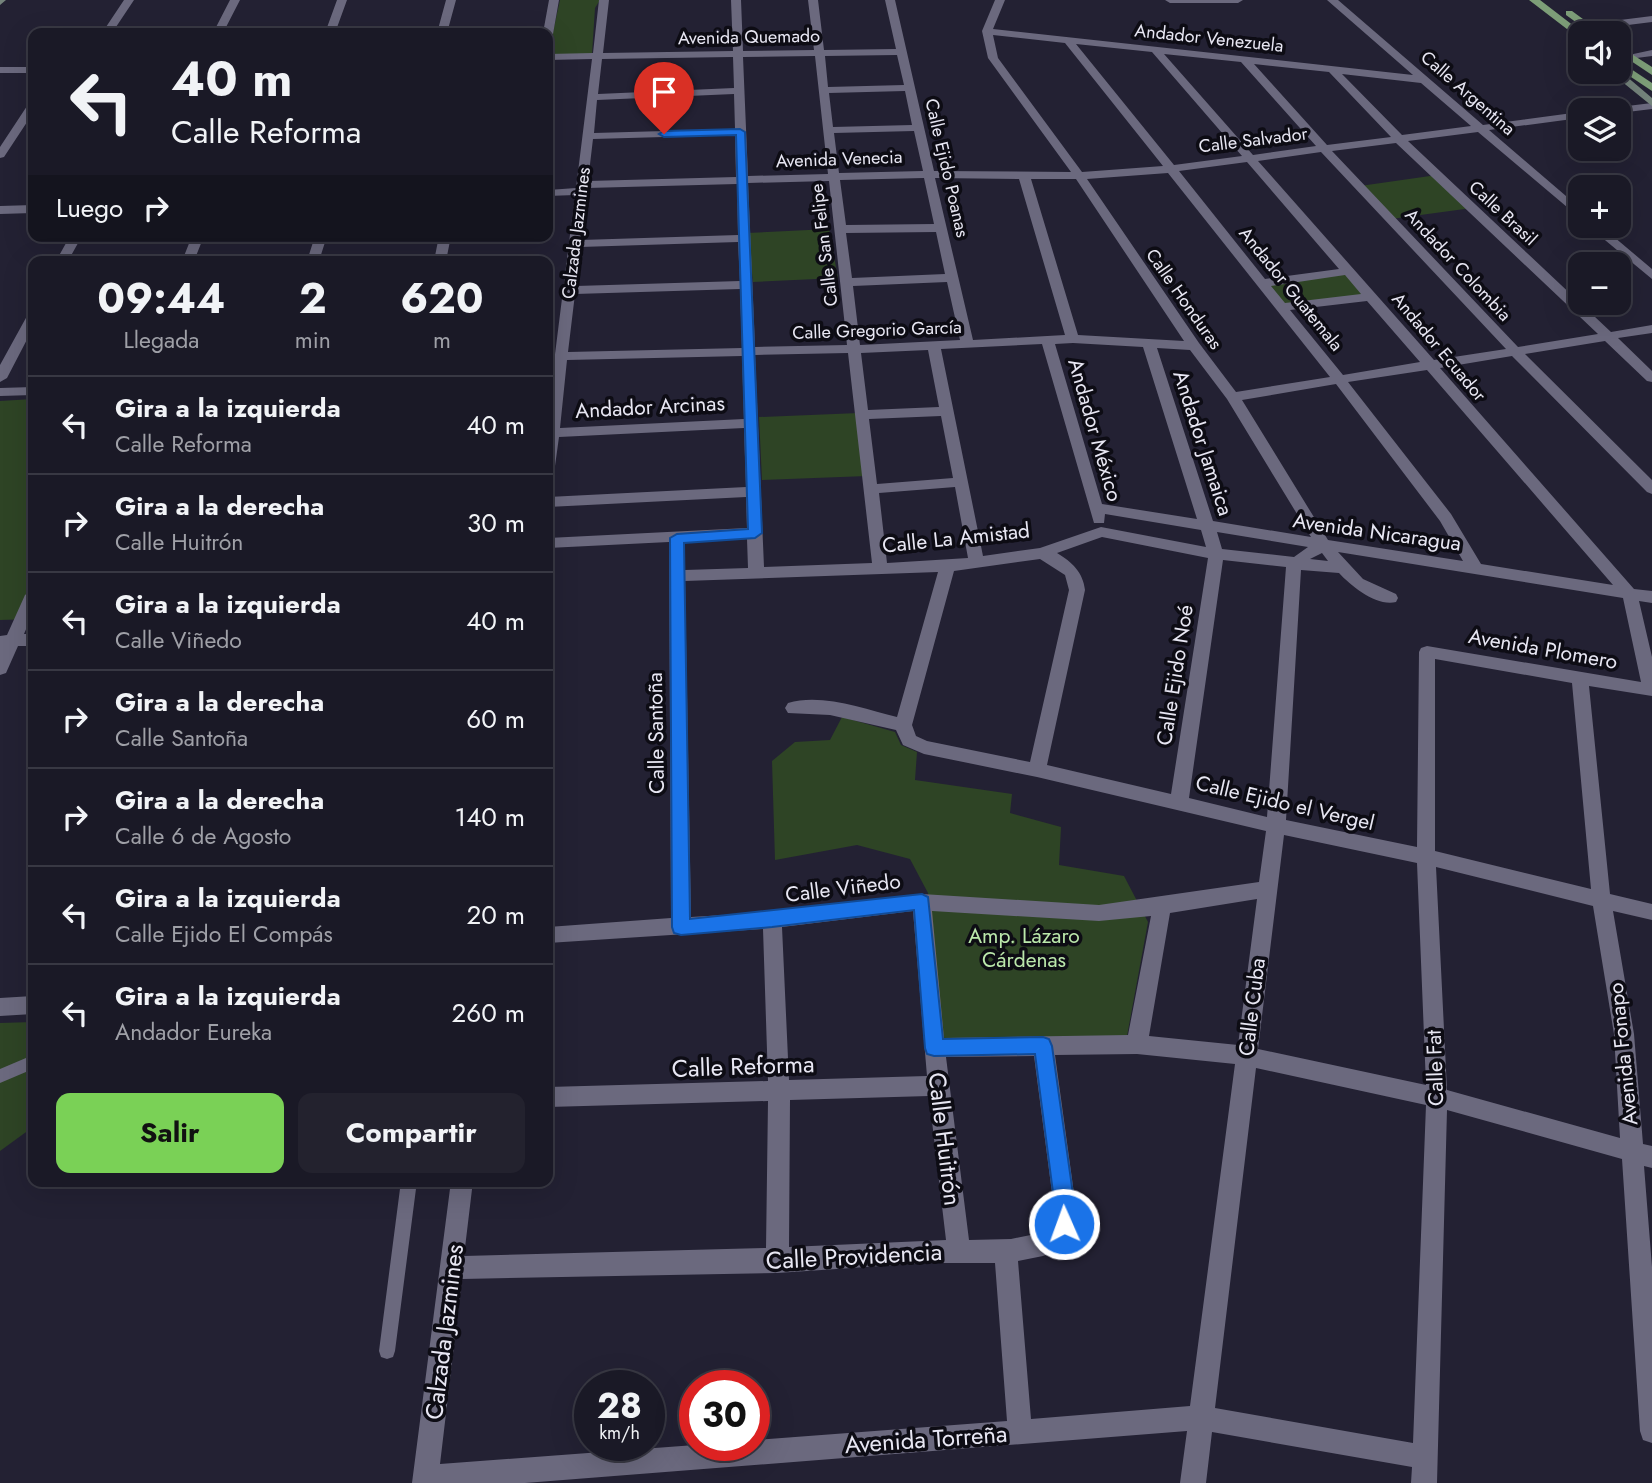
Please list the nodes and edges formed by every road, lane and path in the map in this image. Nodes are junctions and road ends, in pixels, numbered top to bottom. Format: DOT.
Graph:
graph roads {
  1 [pos="129,0"];
  2 [pos="235,0"];
  3 [pos="342,0"];
  4 [pos="451,0"];
  5 [pos="554,0"];
  6 [pos="604,0"];
  7 [pos="736,0"];
  8 [pos="813,0"];
  9 [pos="890,0"];
  10 [pos="1000,0"];
  11 [pos="1170,0"];
  12 [pos="1236,0"];
  13 [pos="1332,0"];
  14 [pos="1534,0"];
  15 [pos="1551,0"];
  16 [pos="1652,19"];
  17 [pos="1580,21"];
  18 [pos="1631,23"];
  19 [pos="1568,27"];
  20 [pos="110,28"];
  21 [pos="221,28"];
  22 [pos="332,28"];
  23 [pos="443,28"];
  24 [pos="549,28"];
  25 [pos="987,31"];
  26 [pos="1068,40"];
  27 [pos="1156,51"];
  28 [pos="902,52"];
  29 [pos="819,53"];
  30 [pos="1652,53"];
  31 [pos="738,55"];
  32 [pos="597,56"];
  33 [pos="1631,56"];
  34 [pos="553,57"];
  35 [pos="1631,57"];
  36 [pos="1244,59"];
  37 [pos="28,69"];
  38 [pos="0,70"];
  39 [pos="1332,70"];
  40 [pos="1652,72"];
  41 [pos="1631,73"];
  42 [pos="1427,80"];
  43 [pos="1629,84"];
  44 [pos="909,88"];
  45 [pos="1652,88"];
  46 [pos="823,90"];
  47 [pos="739,91"];
  48 [pos="592,97"];
  49 [pos="1652,104"];
  50 [pos="1631,108"];
  51 [pos="28,112"];
  52 [pos="1568,117"];
  53 [pos="918,128"];
  54 [pos="1481,128"];
  55 [pos="828,130"];
  56 [pos="740,132"];
  57 [pos="588,136"];
  58 [pos="1399,139"];
  59 [pos="1324,149"];
  60 [pos="0,155"];
  61 [pos="1251,158"];
  62 [pos="1170,169"];
  63 [pos="929,174"];
  64 [pos="1024,176"];
  65 [pos="1079,176"];
  66 [pos="834,177"];
  67 [pos="742,180"];
  68 [pos="581,188"];
  69 [pos="553,192"];
  70 [pos="1568,204"];
  71 [pos="28,209"];
  72 [pos="0,210"];
  73 [pos="941,228"];
  74 [pos="840,229"];
  75 [pos="744,238"];
  76 [pos="1608,238"];
  77 [pos="575,244"];
  78 [pos="1349,271"];
  79 [pos="1652,275"];
  80 [pos="952,278"];
  81 [pos="846,282"];
  82 [pos="1262,283"];
  83 [pos="746,285"];
  84 [pos="569,290"];
  85 [pos="1371,297"];
  86 [pos="1282,307"];
  87 [pos="28,325"];
  88 [pos="1652,329"];
  89 [pos="1608,336"];
  90 [pos="1073,339"];
  91 [pos="1047,340"];
  92 [pos="967,344"];
  93 [pos="1149,344"];
  94 [pos="934,345"];
  95 [pos="1194,346"];
  96 [pos="854,349"];
  97 [pos="748,352"];
  98 [pos="1516,352"];
  99 [pos="556,365"];
  100 [pos="1429,367"];
  101 [pos="0,378"];
  102 [pos="1652,378"];
  103 [pos="1342,382"];
  104 [pos="28,391"];
  105 [pos="0,392"];
  106 [pos="1233,397"];
  107 [pos="947,411"];
  108 [pos="862,415"];
  109 [pos="553,416"];
  110 [pos="751,423"];
  111 [pos="553,433"];
  112 [pos="962,482"];
  113 [pos="870,489"];
  114 [pos="1652,489"];
  115 [pos="753,492"];
  116 [pos="553,502"];
  117 [pos="1097,508"];
  118 [pos="1208,527"];
  119 [pos="755,533"];
  120 [pos="1101,533"];
  121 [pos="677,538"];
  122 [pos="553,543"];
  123 [pos="1324,546"];
  124 [pos="1042,553"];
  125 [pos="1216,554"];
  126 [pos="1298,562"];
  127 [pos="977,563"];
  128 [pos="947,566"];
  129 [pos="1343,568"];
  130 [pos="1475,568"];
  131 [pos="880,569"];
  132 [pos="756,572"];
  133 [pos="678,576"];
  134 [pos="1630,594"];
  135 [pos="1652,597"];
  136 [pos="1390,598"];
  137 [pos="28,604"];
  138 [pos="28,640"];
  139 [pos="6,641"];
  140 [pos="1427,652"];
  141 [pos="0,669"];
  142 [pos="1580,679"];
  143 [pos="1651,690"];
  144 [pos="794,708"];
  145 [pos="906,732"];
  146 [pos="1037,770"];
  147 [pos="1179,802"];
  148 [pos="1276,826"];
  149 [pos="1426,857"];
  150 [pos="1267,889"];
  151 [pos="1601,898"];
  152 [pos="922,902"];
  153 [pos="1162,906"];
  154 [pos="1652,912"];
  155 [pos="772,920"];
  156 [pos="681,927"];
  157 [pos="553,935"];
  158 [pos="28,1005"];
  159 [pos="0,1007"];
  160 [pos="1137,1044"];
  161 [pos="1043,1046"];
  162 [pos="934,1048"];
  163 [pos="1246,1056"];
  164 [pos="28,1064"];
  165 [pos="0,1076"];
  166 [pos="939,1086"];
  167 [pos="779,1091"];
  168 [pos="553,1097"];
  169 [pos="1437,1097"];
  170 [pos="1643,1155"];
  171 [pos="408,1187"];
  172 [pos="461,1187"];
  173 [pos="959,1250"];
  174 [pos="1006,1250"];
  175 [pos="777,1261"];
  176 [pos="451,1268"];
  177 [pos="387,1351"];
  178 [pos="1201,1418"];
  179 [pos="1020,1431"];
  180 [pos="1652,1431"];
  181 [pos="1424,1457"];
  182 [pos="426,1480"];
  183 [pos="1193,1483"];
  184 [pos="1424,1483"];
  1 -- 20 [label="street"];
  2 -- 21 [label="street"];
  3 -- 22 [label="street"];
  4 -- 23 [label="street"];
  5 -- 24 [label="street"];
  6 -- 32 [label="street, Calzada Jazmines"];
  7 -- 31 [label="street"];
  8 -- 29 [label="street, Calle San Felipe"];
  9 -- 28 [label="street, Calle Ejido Poanas"];
  10 -- 25 [label="street"];
  11 -- 12 [label="street"];
  13 -- 42 [label="street, Calle Argentina"];
  14 -- 19 [label="main road"];
  15 -- 17 [label="main road"];
  16 -- 18 [label="street"];
  25 -- 26 [label="street, Andador Venezuela"];
  25 -- 65 [label="street, Calle Honduras"];
  26 -- 27 [label="street, Andador Venezuela"];
  26 -- 62 [label="street, Andador Guatemala"];
  27 -- 36 [label="street, Andador Venezuela"];
  27 -- 61 [label="street, Andador Ecuador"];
  28 -- 29 [label="street, Avenida Quemado"];
  28 -- 44 [label="street, Calle Ejido Poanas"];
  29 -- 31 [label="street, Avenida Quemado"];
  29 -- 46 [label="street, Calle San Felipe"];
  30 -- 33 [label="street"];
  31 -- 32 [label="street, Avenida Quemado"];
  31 -- 47 [label="street"];
  32 -- 34 [label="street, Avenida Quemado"];
  32 -- 48 [label="street, Calzada Jazmines"];
  35 -- 40 [label="main road"];
  36 -- 39 [label="street, Andador Venezuela"];
  36 -- 59 [label="street, Andador Colombia"];
  37 -- 38 [label="street"];
  39 -- 42 [label="street, Andador Venezuela"];
  39 -- 58 [label="street, Calle Brasil"];
  41 -- 45 [label="main road"];
  42 -- 54 [label="street, Calle Argentina"];
  43 -- 49 [label="street"];
  44 -- 46 [label="street"];
  44 -- 53 [label="street, Calle Ejido Poanas"];
  46 -- 55 [label="street, Calle San Felipe"];
  47 -- 48 [label="street"];
  47 -- 56 [label="street"];
  48 -- 57 [label="street, Calzada Jazmines"];
  49 -- 50 [label="street"];
  51 -- 60 [label="street"];
  52 -- 54 [label="street, Calle Salvador"];
  53 -- 55 [label="street"];
  53 -- 63 [label="street, Calle Ejido Poanas"];
  54 -- 58 [label="street, Calle Salvador"];
  54 -- 70 [label="street, Calle Argentina"];
  55 -- 66 [label="street, Calle San Felipe"];
  56 -- 57 [label="street"];
  56 -- 67 [label="street"];
  57 -- 68 [label="street, Calzada Jazmines"];
  58 -- 59 [label="street, Calle Salvador"];
  58 -- 89 [label="street, Calle Brasil"];
  59 -- 61 [label="street, Calle Salvador"];
  59 -- 98 [label="street, Andador Colombia"];
  61 -- 62 [label="street, Calle Salvador"];
  61 -- 78 [label="street, Andador Ecuador"];
  62 -- 65 [label="street, Calle Salvador"];
  62 -- 82 [label="street, Andador Guatemala"];
  63 -- 64 [label="street, Calle Salvador"];
  63 -- 66 [label="street, Avenida Venecia"];
  63 -- 73 [label="street, Calle Ejido Poanas"];
  64 -- 65 [label="street, Calle Salvador"];
  64 -- 90 [label="street, Andador México"];
  65 -- 95 [label="street, Calle Honduras"];
  66 -- 67 [label="street, Avenida Venecia"];
  66 -- 74 [label="street, Calle San Felipe"];
  67 -- 68 [label="street, Avenida Venecia"];
  67 -- 75 [label="street"];
  68 -- 69 [label="street, Avenida Venecia"];
  68 -- 77 [label="street, Calzada Jazmines"];
  71 -- 72 [label="street"];
  73 -- 74 [label="street"];
  73 -- 80 [label="street, Calle Ejido Poanas"];
  74 -- 81 [label="street, Calle San Felipe"];
  75 -- 77 [label="street"];
  75 -- 83 [label="street"];
  76 -- 79 [label="street"];
  77 -- 84 [label="street, Calzada Jazmines"];
  78 -- 82 [label="street"];
  78 -- 85 [label="street, Andador Ecuador"];
  80 -- 81 [label="street"];
  80 -- 92 [label="street, Calle Ejido Poanas"];
  81 -- 96 [label="street, Calle San Felipe"];
  82 -- 86 [label="street, Andador Guatemala"];
  83 -- 84 [label="street"];
  83 -- 97 [label="street"];
  84 -- 99 [label="street, Calzada Jazmines"];
  85 -- 86 [label="street"];
  85 -- 100 [label="street, Andador Ecuador"];
  86 -- 103 [label="street, Andador Guatemala"];
  87 -- 101 [label="street"];
  88 -- 89 [label="street"];
  89 -- 98 [label="street"];
  89 -- 102 [label="street, Calle Brasil"];
  90 -- 91 [label="street, Calle Gregorio García"];
  90 -- 93 [label="street, Calle Gregorio García"];
  91 -- 92 [label="street, Calle Gregorio García"];
  91 -- 117 [label="street, Andador México"];
  92 -- 94 [label="street, Calle Gregorio García"];
  93 -- 95 [label="street, Calle Gregorio García"];
  93 -- 118 [label="street, Andador Jamaica"];
  94 -- 96 [label="street, Calle Gregorio García"];
  94 -- 107 [label="street"];
  95 -- 106 [label="street, Calle Honduras"];
  96 -- 97 [label="street, Calle Gregorio García"];
  96 -- 108 [label="street, Calle San Felipe"];
  97 -- 99 [label="street, Calle Gregorio García"];
  97 -- 110 [label="street"];
  98 -- 100 [label="street"];
  98 -- 114 [label="street, Andador Colombia"];
  99 -- 109 [label="street, Calzada Jazmines"];
  100 -- 103 [label="street"];
  100 -- 134 [label="street, Andador Ecuador"];
  103 -- 106 [label="street"];
  103 -- 130 [label="street, Andador Guatemala"];
  104 -- 105 [label="street"];
  106 -- 123 [label="street, Calle Honduras"];
  107 -- 108 [label="street"];
  107 -- 112 [label="street"];
  108 -- 113 [label="street, Calle San Felipe"];
  110 -- 111 [label="street, Andador Arcinas"];
  110 -- 115 [label="street"];
  112 -- 113 [label="street"];
  112 -- 127 [label="street"];
  113 -- 131 [label="street, Calle San Felipe"];
  115 -- 116 [label="street"];
  115 -- 119 [label="street"];
  117 -- 118 [label="street, Avenida Nicaragua"];
  117 -- 120 [label="street, Andador México"];
  118 -- 123 [label="street, Avenida Nicaragua"];
  118 -- 125 [label="street, Andador Jamaica"];
  119 -- 121 [label="street"];
  119 -- 132 [label="street"];
  120 -- 124 [label="street"];
  120 -- 125 [label="street"];
  121 -- 122 [label="street"];
  121 -- 133 [label="street, Calle Santoña"];
  123 -- 126 [label="street"];
  123 -- 129 [label="street, Calle Honduras"];
  123 -- 130 [label="street, Avenida Nicaragua"];
  124 -- 127 [label="street, Calle La Amistad"];
  124 -- 146 [label="street, Calle La Amistad"];
  125 -- 126 [label="street"];
  125 -- 147 [label="street, Calle Ejido Noé"];
  126 -- 129 [label="street"];
  126 -- 148 [label="street, Calle Cuba"];
  127 -- 128 [label="street, Calle La Amistad"];
  128 -- 131 [label="street, Calle La Amistad"];
  128 -- 145 [label="street"];
  129 -- 136 [label="street, Calle Honduras"];
  130 -- 134 [label="street, Avenida Nicaragua"];
  131 -- 132 [label="street, Calle La Amistad"];
  132 -- 133 [label="street, Calle La Amistad"];
  133 -- 156 [label="street, Calle Santoña"];
  134 -- 135 [label="street, Avenida Nicaragua"];
  134 -- 143 [label="street, Andador Ecuador"];
  137 -- 139 [label="street"];
  138 -- 139 [label="street"];
  139 -- 141 [label="street"];
  140 -- 142 [label="street, Avenida Plomero"];
  140 -- 149 [label="street, Calle Fat"];
  142 -- 143 [label="street, Avenida Plomero"];
  142 -- 151 [label="street, Avenida Fonapo"];
  144 -- 145 [label="street, Calle Ejido el Vergel"];
  145 -- 146 [label="street, Calle Ejido el Vergel"];
  146 -- 147 [label="street, Calle Ejido el Vergel"];
  147 -- 148 [label="street, Calle Ejido el Vergel"];
  148 -- 149 [label="street, Calle Ejido el Vergel"];
  148 -- 150 [label="street, Calle Cuba"];
  149 -- 151 [label="street, Calle Ejido el Vergel"];
  149 -- 169 [label="street, Calle Fat"];
  150 -- 153 [label="street, Calle Viñedo"];
  150 -- 163 [label="street, Calle Cuba"];
  151 -- 154 [label="street, Calle Ejido el Vergel"];
  151 -- 170 [label="street, Avenida Fonapo"];
  152 -- 153 [label="street, Calle Viñedo"];
  152 -- 155 [label="street, Calle Viñedo"];
  152 -- 162 [label="street, Calle Huitrón"];
  153 -- 160 [label="street"];
  155 -- 156 [label="street, Calle Viñedo"];
  155 -- 167 [label="street"];
  156 -- 157 [label="street, Calle Viñedo"];
  158 -- 159 [label="street"];
  160 -- 161 [label="street"];
  160 -- 163 [label="street"];
  161 -- 162 [label="street"];
  161 -- 174 [label="street, Calle Providencia"];
  162 -- 166 [label="street, Calle Huitrón"];
  163 -- 169 [label="street"];
  163 -- 178 [label="street, Calle Cuba"];
  164 -- 165 [label="lane"];
  166 -- 167 [label="street, Calle Reforma"];
  166 -- 173 [label="street, Calle Huitrón"];
  167 -- 168 [label="street, Calle Reforma"];
  167 -- 175 [label="street"];
  169 -- 170 [label="street"];
  169 -- 181 [label="street, Calle Fat"];
  170 -- 180 [label="street, Avenida Fonapo"];
  171 -- 177 [label="lane"];
  172 -- 176 [label="street, Calzada Jazmines"];
  173 -- 174 [label="street, Calle Providencia"];
  173 -- 175 [label="street, Calle Providencia"];
  174 -- 179 [label="street"];
  175 -- 176 [label="street, Calle Providencia"];
  176 -- 182 [label="street, Calzada Jazmines"];
  178 -- 179 [label="street, Avenida Torreña"];
  178 -- 181 [label="street, Avenida Torreña"];
  178 -- 183 [label="street, Calle Cuba"];
  179 -- 182 [label="street, Avenida Torreña"];
  181 -- 184 [label="street, Calle Fat"];
}
